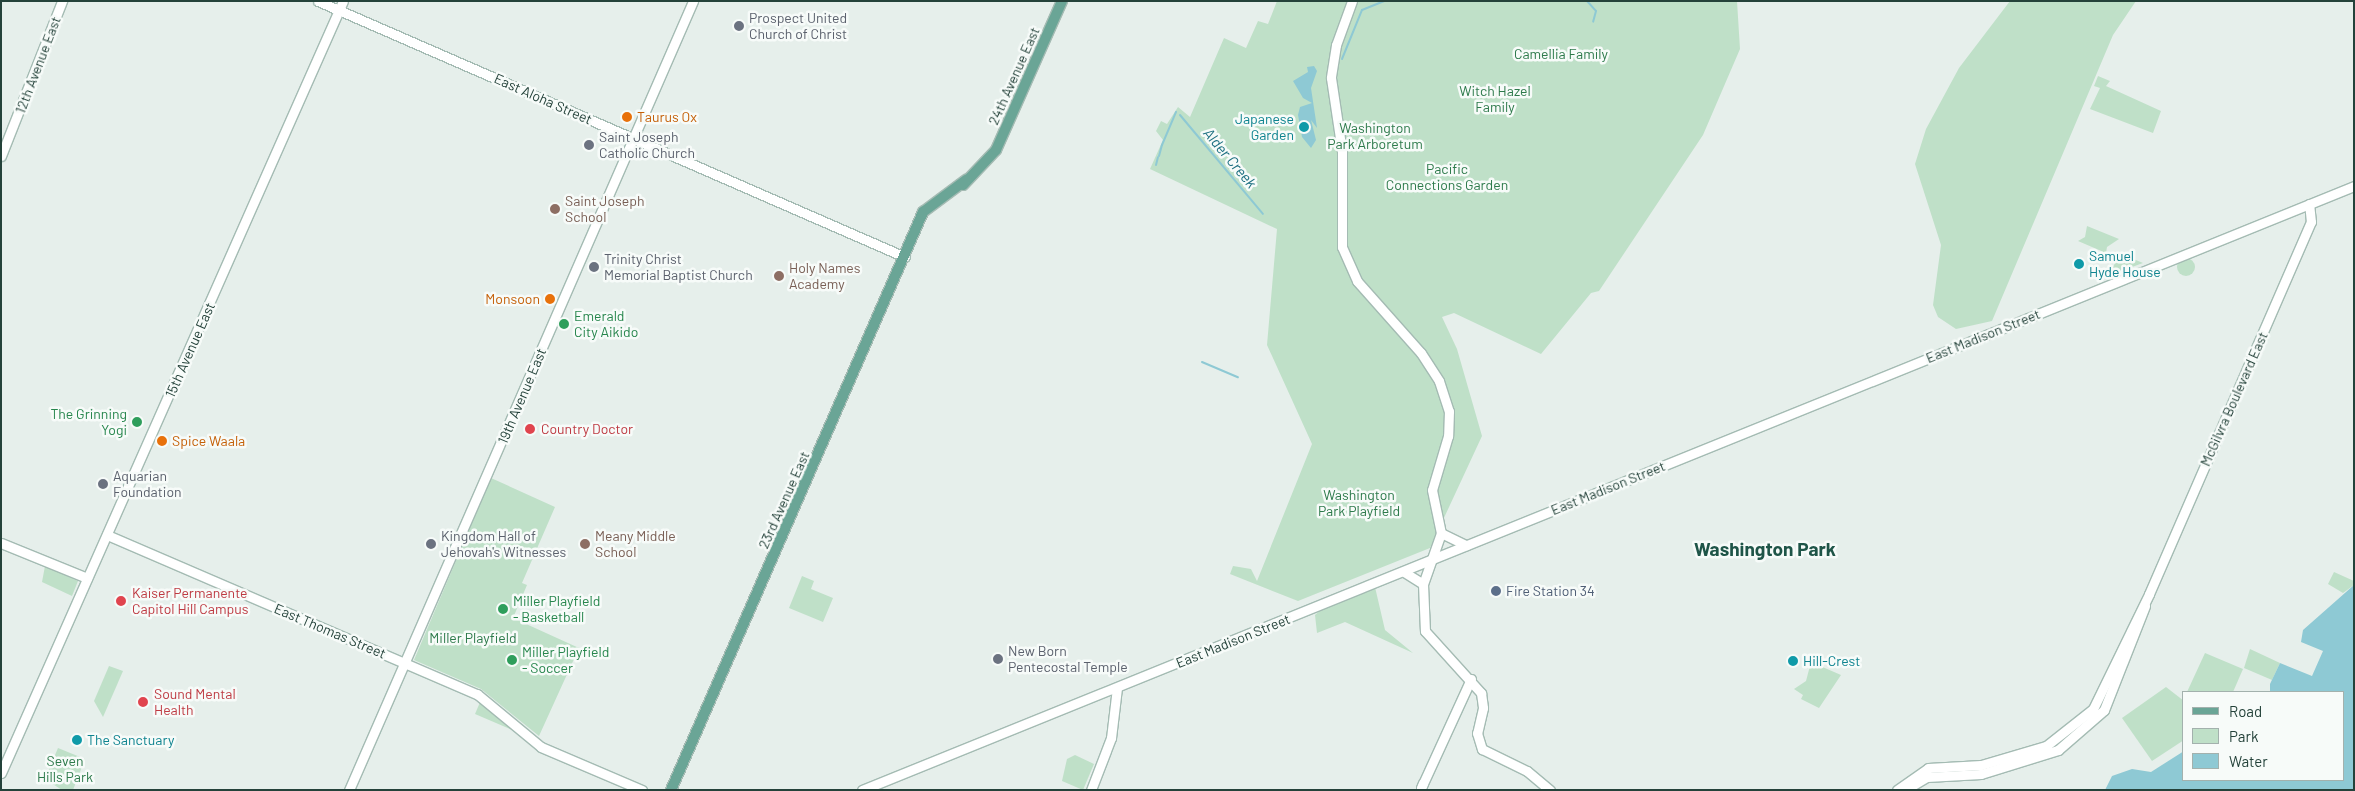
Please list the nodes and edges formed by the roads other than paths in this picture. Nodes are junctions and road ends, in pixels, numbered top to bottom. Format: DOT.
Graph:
graph roads {
  1 [pos="62,1"];
  2 [pos="318,1"];
  3 [pos="343,1"];
  4 [pos="693,1"];
  5 [pos="1062,1"];
  6 [pos="1352,1"];
  7 [pos="339,11"];
  8 [pos="632,138"];
  9 [pos="1,156"];
  10 [pos="989,160"];
  11 [pos="2354,186"];
  12 [pos="2309,204"];
  13 [pos="905,257"];
  14 [pos="1441,533"];
  15 [pos="107,535"];
  16 [pos="1,542"];
  17 [pos="1466,545"];
  18 [pos="1431,560"];
  19 [pos="1404,572"];
  20 [pos="87,578"];
  21 [pos="1423,584"];
  22 [pos="2134,629"];
  23 [pos="405,664"];
  24 [pos="1471,679"];
  25 [pos="1117,688"];
  26 [pos="1,773"];
  27 [pos="1421,787"];
  28 [pos="349,790"];
  29 [pos="642,790"];
  30 [pos="671,790"];
  31 [pos="862,790"];
  32 [pos="1091,790"];
  33 [pos="1550,790"];
  34 [pos="1897,790"];
  35 [pos="1905,790"];
  1 -- 9 [label="street, 12th Avenue East"];
  2 -- 7 [label="street, East Aloha Street"];
  3 -- 7 [label="street, 15th Avenue East"];
  4 -- 8 [label="street, 19th Avenue East"];
  5 -- 10 [label="main road, 24th Avenue East"];
  6 -- 14 [label="street"];
  7 -- 8 [label="street, East Aloha Street"];
  7 -- 15 [label="street, 15th Avenue East"];
  8 -- 13 [label="street, East Aloha Street"];
  8 -- 23 [label="street, 19th Avenue East"];
  10 -- 13 [label="main road, 23rd Avenue East"];
  11 -- 12 [label="street, East Madison Street"];
  12 -- 17 [label="street, East Madison Street"];
  12 -- 22 [label="street, McGilvra Boulevard East"];
  13 -- 30 [label="main road, 23rd Avenue East"];
  14 -- 17 [label="street"];
  14 -- 18 [label="street"];
  15 -- 20 [label="street, 15th Avenue East"];
  15 -- 23 [label="street, East Thomas Street"];
  16 -- 20 [label="street"];
  17 -- 18 [label="street, East Madison Street"];
  18 -- 19 [label="street, East Madison Street"];
  18 -- 21 [label="street"];
  19 -- 21 [label="street"];
  19 -- 25 [label="street, East Madison Street"];
  20 -- 26 [label="street, 15th Avenue East"];
  21 -- 24 [label="street"];
  22 -- 34 [label="street, McGilvra Boulevard East"];
  22 -- 35 [label="street, McGilvra Boulevard East"];
  23 -- 28 [label="street, 19th Avenue East"];
  23 -- 29 [label="street, East Thomas Street"];
  24 -- 27 [label="street"];
  24 -- 33 [label="street"];
  25 -- 31 [label="street, East Madison Street"];
  25 -- 32 [label="street"];
}
